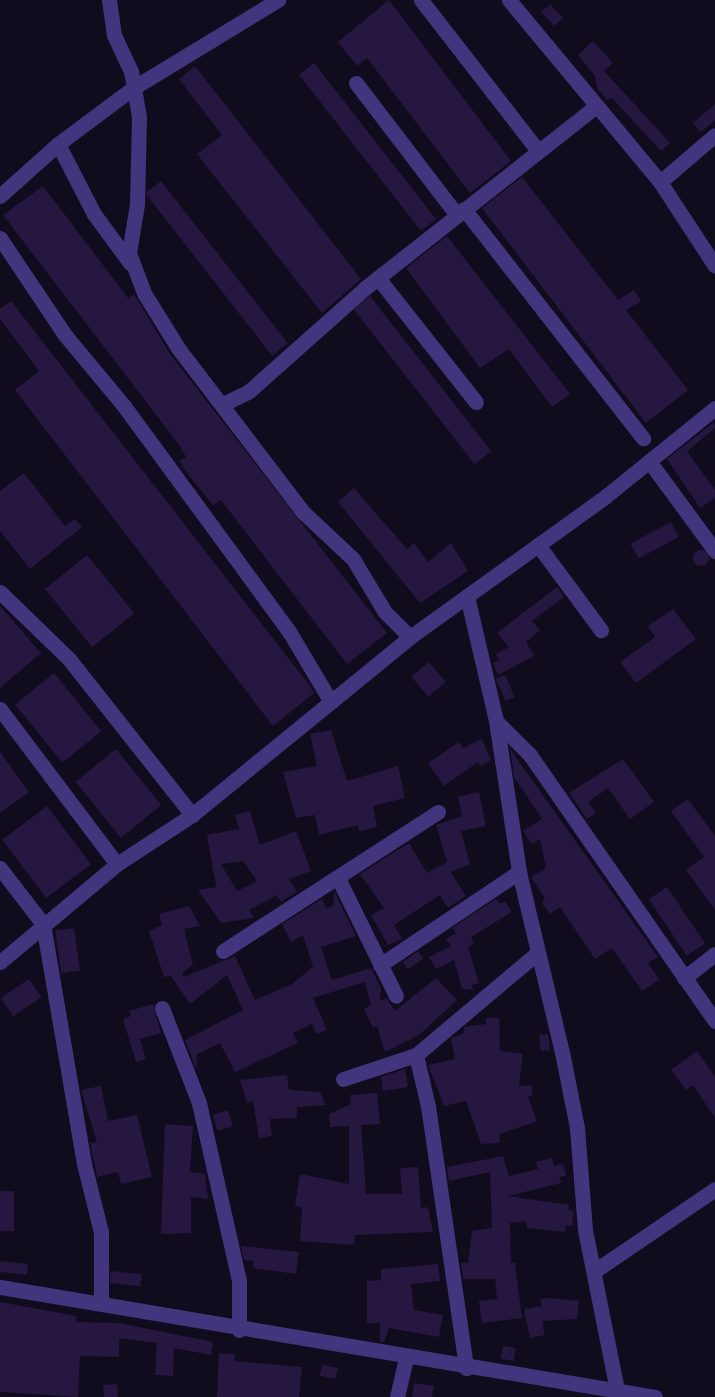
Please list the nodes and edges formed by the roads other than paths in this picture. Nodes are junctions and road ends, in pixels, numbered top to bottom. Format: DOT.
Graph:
graph roads {
  1 [pos="109,0"];
  2 [pos="278,0"];
  3 [pos="421,0"];
  4 [pos="509,0"];
  5 [pos="356,83"];
  6 [pos="133,88"];
  7 [pos="596,106"];
  8 [pos="715,135"];
  9 [pos="58,144"];
  10 [pos="538,151"];
  11 [pos="660,182"];
  12 [pos="0,196"];
  13 [pos="460,212"];
  14 [pos="0,238"];
  15 [pos="132,266"];
  16 [pos="715,266"];
  17 [pos="378,278"];
  18 [pos="476,402"];
  19 [pos="223,404"];
  20 [pos="715,408"];
  21 [pos="643,438"];
  22 [pos="649,461"];
  23 [pos="538,545"];
  24 [pos="715,551"];
  25 [pos="0,592"];
  26 [pos="467,596"];
  27 [pos="600,630"];
  28 [pos="410,637"];
  29 [pos="331,702"];
  30 [pos="0,708"];
  31 [pos="496,721"];
  32 [pos="438,812"];
  33 [pos="192,815"];
  34 [pos="117,864"];
  35 [pos="0,868"];
  36 [pos="519,872"];
  37 [pos="339,880"];
  38 [pos="43,924"];
  39 [pos="223,951"];
  40 [pos="537,953"];
  41 [pos="715,954"];
  42 [pos="0,962"];
  43 [pos="380,965"];
  44 [pos="684,978"];
  45 [pos="396,996"];
  46 [pos="162,1008"];
  47 [pos="715,1021"];
  48 [pos="416,1055"];
  49 [pos="343,1079"];
  50 [pos="715,1189"];
  51 [pos="597,1270"];
  52 [pos="0,1287"];
  53 [pos="101,1302"];
  54 [pos="239,1330"];
  55 [pos="406,1359"];
  56 [pos="466,1368"];
  57 [pos="606,1392"];
  58 [pos="397,1397"];
  59 [pos="655,1397"];
  1 -- 6 [label="street"];
  2 -- 6 [label="street"];
  3 -- 10 [label="street"];
  4 -- 7 [label="street"];
  5 -- 13 [label="street"];
  6 -- 9 [label="street"];
  6 -- 15 [label="street"];
  7 -- 10 [label="street"];
  7 -- 11 [label="street"];
  8 -- 11 [label="street"];
  9 -- 12 [label="street"];
  9 -- 15 [label="street"];
  10 -- 13 [label="street"];
  11 -- 16 [label="street"];
  13 -- 17 [label="street"];
  13 -- 21 [label="street"];
  14 -- 29 [label="street"];
  15 -- 19 [label="street"];
  17 -- 18 [label="street"];
  17 -- 19 [label="street"];
  19 -- 28 [label="street"];
  20 -- 22 [label="street"];
  22 -- 23 [label="street"];
  22 -- 24 [label="street"];
  23 -- 26 [label="street"];
  23 -- 27 [label="street"];
  25 -- 33 [label="street"];
  26 -- 28 [label="street"];
  26 -- 31 [label="street"];
  28 -- 29 [label="street"];
  29 -- 33 [label="street"];
  30 -- 34 [label="street"];
  31 -- 36 [label="street"];
  31 -- 44 [label="street"];
  32 -- 37 [label="street"];
  33 -- 34 [label="street"];
  34 -- 38 [label="street"];
  35 -- 38 [label="street"];
  36 -- 40 [label="street"];
  36 -- 43 [label="street"];
  37 -- 39 [label="street"];
  37 -- 43 [label="street"];
  38 -- 42 [label="street"];
  38 -- 53 [label="street"];
  40 -- 48 [label="street"];
  40 -- 51 [label="street"];
  41 -- 44 [label="street"];
  43 -- 45 [label="street"];
  44 -- 47 [label="street"];
  46 -- 54 [label="street"];
  48 -- 49 [label="street"];
  48 -- 56 [label="street"];
  50 -- 51 [label="street"];
  51 -- 57 [label="street"];
  52 -- 53 [label="street"];
  53 -- 54 [label="street"];
  54 -- 55 [label="street"];
  55 -- 56 [label="street"];
  55 -- 58 [label="street"];
  56 -- 57 [label="street"];
  57 -- 59 [label="street"];
}
